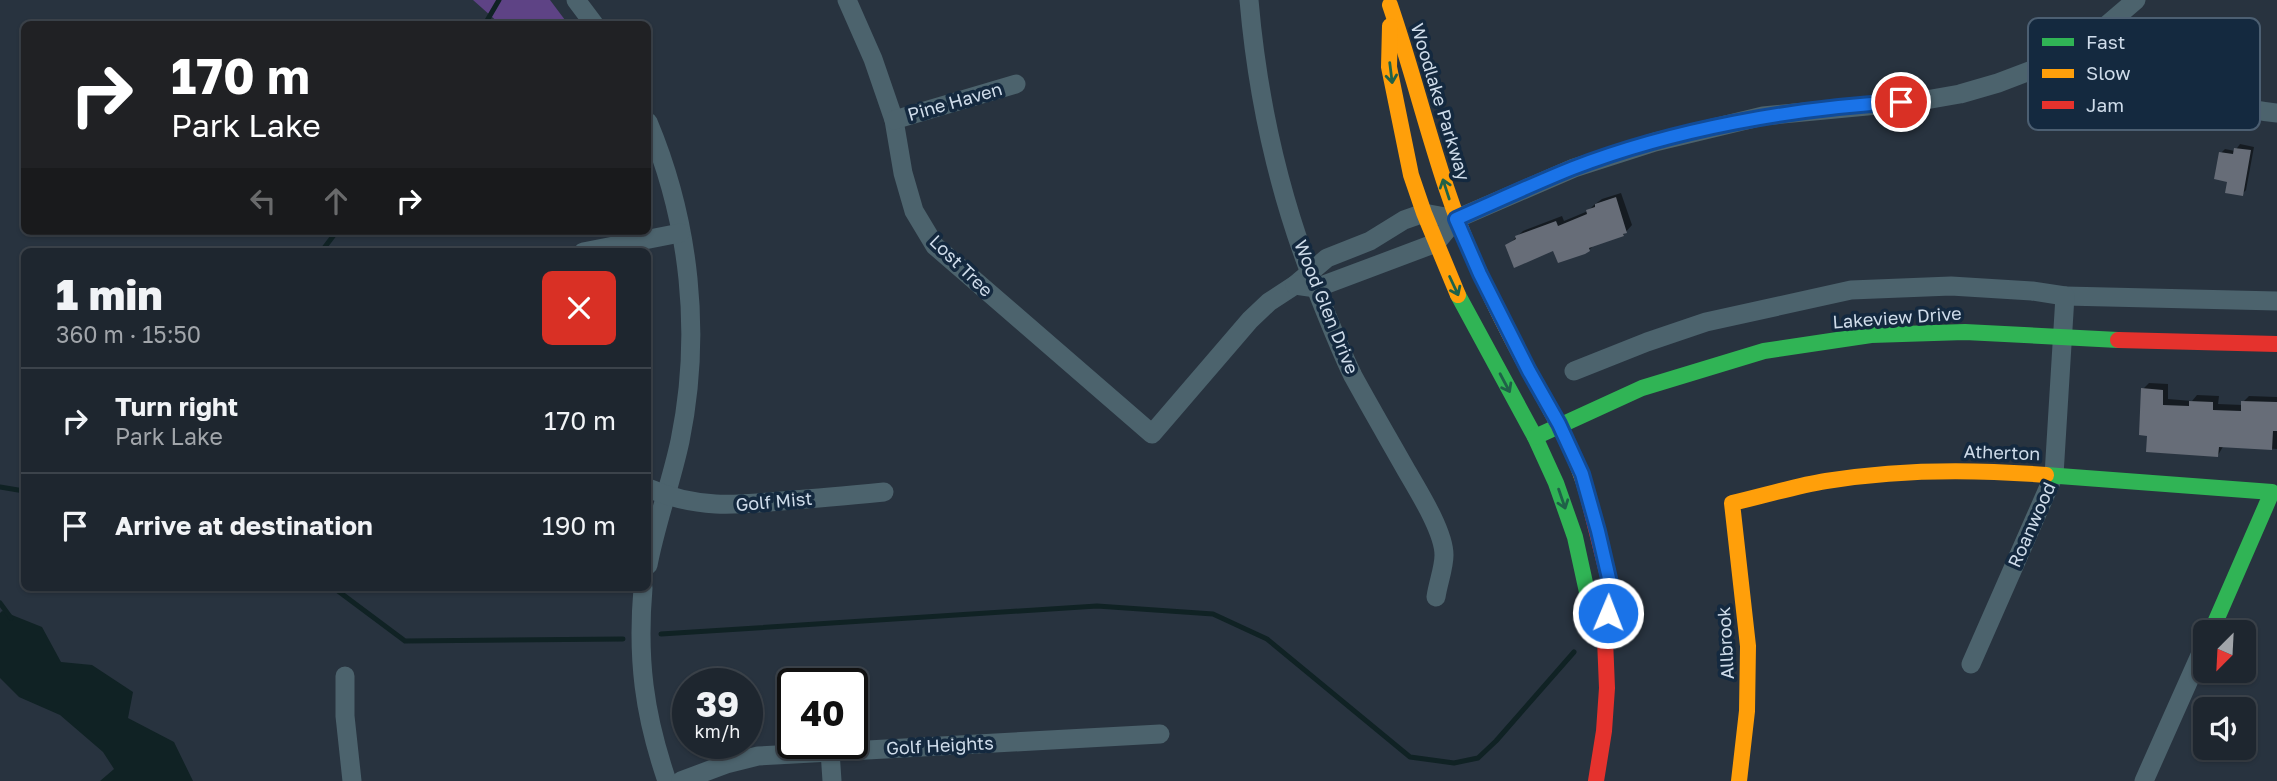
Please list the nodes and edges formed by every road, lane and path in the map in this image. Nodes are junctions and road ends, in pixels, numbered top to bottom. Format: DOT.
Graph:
graph roads {
  1 [pos="576,0"];
  2 [pos="847,0"];
  3 [pos="1249,0"];
  4 [pos="2136,0"];
  5 [pos="1390,3"];
  6 [pos="2115,18"];
  7 [pos="592,21"];
  8 [pos="2028,72"];
  9 [pos="1016,85"];
  10 [pos="894,120"];
  11 [pos="651,130"];
  12 [pos="1424,213"];
  13 [pos="1456,219"];
  14 [pos="680,233"];
  15 [pos="1370,241"];
  16 [pos="1436,243"];
  17 [pos="603,248"];
  18 [pos="1380,264"];
  19 [pos="1313,279"];
  20 [pos="2065,296"];
  21 [pos="2277,301"];
  22 [pos="2062,337"];
  23 [pos="2277,344"];
  24 [pos="1574,371"];
  25 [pos="1559,424"];
  26 [pos="1535,437"];
  27 [pos="2054,475"];
  28 [pos="657,492"];
  29 [pos="884,492"];
  30 [pos="1732,503"];
  31 [pos="651,541"];
  32 [pos="643,591"];
  33 [pos="1436,597"];
  34 [pos="2216,620"];
  35 [pos="1605,639"];
  36 [pos="1971,664"];
  37 [pos="2193,671"];
  38 [pos="345,676"];
  39 [pos="1160,734"];
  40 [pos="868,749"];
  41 [pos="777,755"];
  42 [pos="831,759"];
  43 [pos="352,781"];
  44 [pos="667,781"];
  45 [pos="681,781"];
  46 [pos="832,781"];
  47 [pos="1596,781"];
  48 [pos="1739,781"];
  49 [pos="2144,781"];
  1 -- 7 [label="street"];
  2 -- 10 [label="street, Lost Tree"];
  3 -- 19 [label="street, Wood Glen Drive"];
  4 -- 6 [label="street"];
  5 -- 12 [label="street, Woodlake Parkway, one-way"];
  13 -- 5 [label="street, Woodlake Parkway, one-way"];
  8 -- 13 [label="street"];
  9 -- 10 [label="street, Pine Haven"];
  10 -- 19 [label="street, Lost Tree"];
  11 -- 14 [label="street"];
  12 -- 13 [label="street"];
  12 -- 15 [label="street"];
  12 -- 16 [label="street, Woodlake Parkway"];
  13 -- 16 [label="street"];
  13 -- 25 [label="street, Woodlake Parkway"];
  14 -- 17 [label="street"];
  14 -- 28 [label="street"];
  15 -- 18 [label="street"];
  15 -- 19 [label="street"];
  16 -- 18 [label="street"];
  16 -- 26 [label="street, Woodlake Parkway, one-way"];
  18 -- 19 [label="street"];
  19 -- 33 [label="street, Wood Glen Drive"];
  20 -- 21 [label="street"];
  20 -- 22 [label="street, Roanwood"];
  20 -- 24 [label="street"];
  22 -- 23 [label="street, Lakeview Drive"];
  22 -- 25 [label="street, Lakeview Drive"];
  22 -- 27 [label="street, Roanwood"];
  25 -- 26 [label="street, Lakeview Drive"];
  25 -- 35 [label="street, Woodlake Parkway"];
  26 -- 35 [label="street, Woodlake Parkway, one-way"];
  27 -- 30 [label="street, Atherton"];
  27 -- 34 [label="street, Atherton"];
  27 -- 36 [label="street, Roanwood"];
  28 -- 29 [label="street, Golf Mist"];
  28 -- 31 [label="street"];
  30 -- 48 [label="street, Allbrook"];
  32 -- 44 [label="street"];
  35 -- 47 [label="street, Woodlake Parkway"];
  37 -- 49 [label="street"];
  38 -- 43 [label="street"];
  39 -- 40 [label="street, Golf Heights"];
  41 -- 45 [label="street, Golf Heights"];
  42 -- 46 [label="street"];
}
